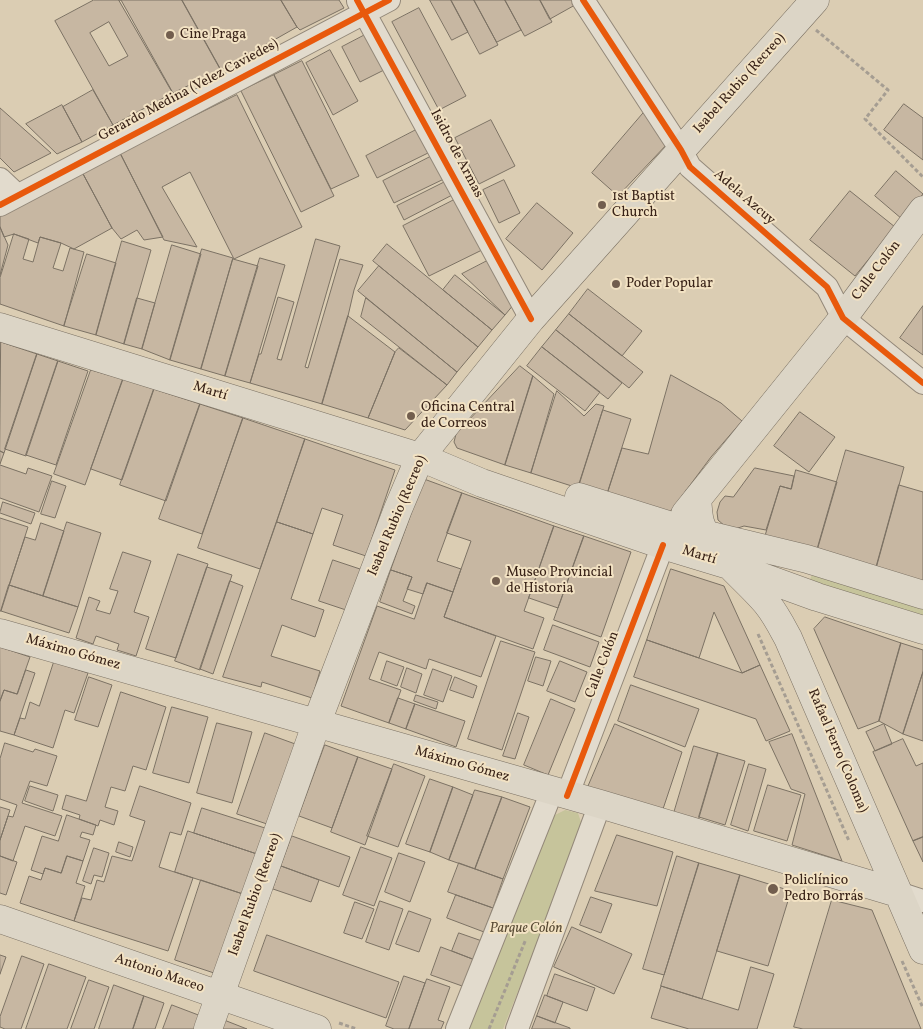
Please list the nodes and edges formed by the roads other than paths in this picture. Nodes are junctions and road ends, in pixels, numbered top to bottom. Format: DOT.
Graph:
graph roads {
  1 [pos="389,0"];
  2 [pos="583,0"];
  3 [pos="361,7"];
  4 [pos="808,8"];
  5 [pos="681,150"];
  6 [pos="0,179"];
  7 [pos="9,200"];
  8 [pos="923,210"];
  9 [pos="843,318"];
  10 [pos="531,320"];
  11 [pos="0,327"];
  12 [pos="923,383"];
  13 [pos="420,457"];
  14 [pos="697,499"];
  15 [pos="706,534"];
  16 [pos="669,536"];
  17 [pos="807,559"];
  18 [pos="729,565"];
  19 [pos="817,596"];
  20 [pos="923,596"];
  21 [pos="767,606"];
  22 [pos="923,630"];
  23 [pos="0,633"];
  24 [pos="788,638"];
  25 [pos="317,722"];
  26 [pos="560,793"];
  27 [pos="600,804"];
  28 [pos="911,897"];
  29 [pos="0,919"];
  30 [pos="911,952"];
  31 [pos="220,995"];
  32 [pos="208,1029"];
  33 [pos="317,1029"];
  34 [pos="457,1029"];
  35 [pos="517,1029"];
  1 -- 3 [label="street, Gerardo Medina (Velez Caviedes)"];
  2 -- 5 [label="street, Adela Azcuy"];
  3 -- 7 [label="street, Gerardo Medina (Velez Caviedes)"];
  3 -- 10 [label="street, Isidro de Armas"];
  4 -- 5 [label="main road, Isabel Rubio (Recreo)"];
  5 -- 9 [label="street, Adela Azcuy"];
  5 -- 10 [label="main road, Isabel Rubio (Recreo)"];
  6 -- 7 [label="street"];
  8 -- 9 [label="main road, Calle Colón"];
  9 -- 12 [label="street, Adela Azcuy"];
  9 -- 14 [label="main road, Calle Colón"];
  10 -- 13 [label="main road, Isabel Rubio (Recreo)"];
  11 -- 13 [label="main road, Martí"];
  13 -- 16 [label="main road, Martí"];
  13 -- 25 [label="main road, Isabel Rubio (Recreo)"];
  14 -- 15 [label="main road"];
  14 -- 16 [label="main road, Calle Colón"];
  15 -- 16 [label="main road, Martí"];
  15 -- 17 [label="main road, Martí"];
  15 -- 18 [label="main road"];
  16 -- 18 [label="main road, Martí"];
  16 -- 26 [label="street, Calle Colón"];
  17 -- 20 [label="main road, Martí"];
  17 -- 21 [label="main road"];
  18 -- 21 [label="main road, Martí"];
  19 -- 21 [label="main road, Martí"];
  19 -- 22 [label="main road, Martí"];
  19 -- 24 [label="main road"];
  21 -- 24 [label="main road, Rafael Ferro (Coloma)"];
  23 -- 25 [label="main road, Máximo Gómez"];
  24 -- 28 [label="main road, Rafael Ferro (Coloma)"];
  25 -- 26 [label="main road, Máximo Gómez"];
  25 -- 31 [label="main road, Isabel Rubio (Recreo)"];
  26 -- 27 [label="main road, Máximo Gómez"];
  26 -- 34 [label="street, Calle Colón"];
  27 -- 28 [label="main road, Máximo Gómez"];
  27 -- 35 [label="street"];
  28 -- 30 [label="main road, Rafael Ferro (Coloma)"];
  29 -- 31 [label="main road, Antonio Maceo"];
  31 -- 32 [label="main road, Isabel Rubio (Recreo)"];
  31 -- 33 [label="main road, Antonio Maceo"];
}
